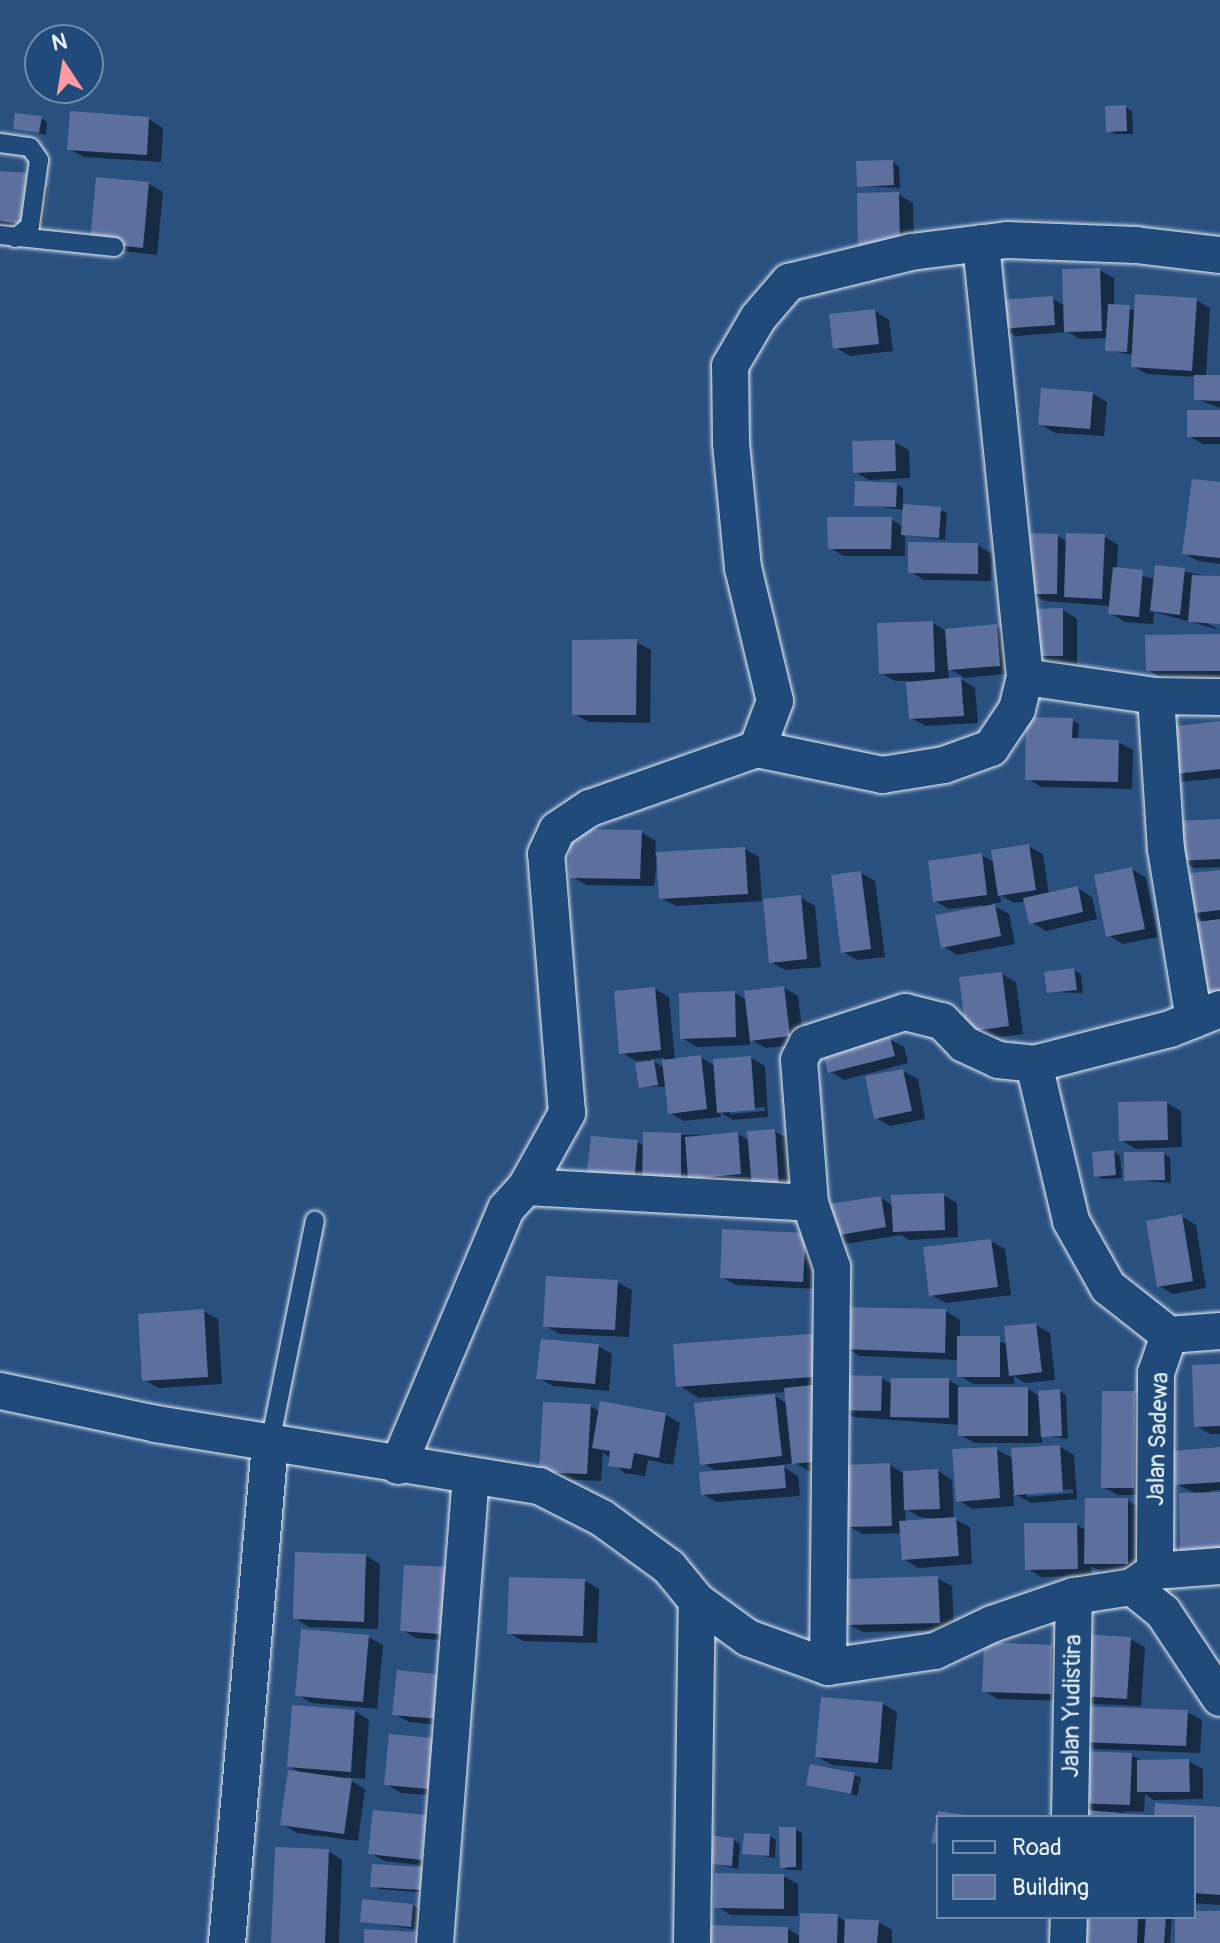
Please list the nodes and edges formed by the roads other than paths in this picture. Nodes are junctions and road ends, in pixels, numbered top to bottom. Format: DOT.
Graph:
graph roads {
  1 [pos="0,143"];
  2 [pos="8,237"];
  3 [pos="981,243"];
  4 [pos="114,247"];
  5 [pos="1220,255"];
  6 [pos="1025,677"];
  7 [pos="1156,696"];
  8 [pos="1220,697"];
  9 [pos="757,749"];
  10 [pos="1207,1015"];
  11 [pos="1034,1064"];
  12 [pos="526,1187"];
  13 [pos="810,1203"];
  14 [pos="315,1220"];
  15 [pos="1220,1331"];
  16 [pos="1169,1335"];
  17 [pos="0,1391"];
  18 [pos="270,1443"];
  19 [pos="398,1466"];
  20 [pos="471,1477"];
  21 [pos="1220,1566"];
  22 [pos="1143,1579"];
  23 [pos="1074,1596"];
  24 [pos="697,1601"];
  25 [pos="828,1667"];
  26 [pos="1220,1698"];
  27 [pos="1070,1815"];
  28 [pos="1069,1919"];
  29 [pos="227,1943"];
  30 [pos="435,1943"];
  31 [pos="692,1943"];
  32 [pos="1068,1943"];
  1 -- 2 [label="lane"];
  2 -- 4 [label="lane"];
  3 -- 5 [label="street"];
  3 -- 6 [label="street"];
  3 -- 9 [label="street"];
  6 -- 7 [label="street"];
  6 -- 9 [label="street"];
  7 -- 8 [label="street"];
  7 -- 10 [label="street"];
  9 -- 12 [label="street"];
  10 -- 11 [label="street"];
  11 -- 13 [label="street"];
  11 -- 16 [label="street"];
  12 -- 13 [label="street"];
  12 -- 19 [label="street"];
  13 -- 25 [label="street"];
  14 -- 18 [label="lane"];
  15 -- 16 [label="street"];
  16 -- 22 [label="street, Jalan Sadewa"];
  17 -- 18 [label="street"];
  18 -- 19 [label="street"];
  18 -- 29 [label="street"];
  19 -- 20 [label="street"];
  20 -- 24 [label="street"];
  20 -- 30 [label="street"];
  21 -- 22 [label="street"];
  22 -- 23 [label="street"];
  22 -- 26 [label="street"];
  23 -- 25 [label="street"];
  23 -- 27 [label="street, Jalan Yudistira"];
  24 -- 25 [label="street"];
  24 -- 31 [label="street"];
  28 -- 32 [label="street"];
}
